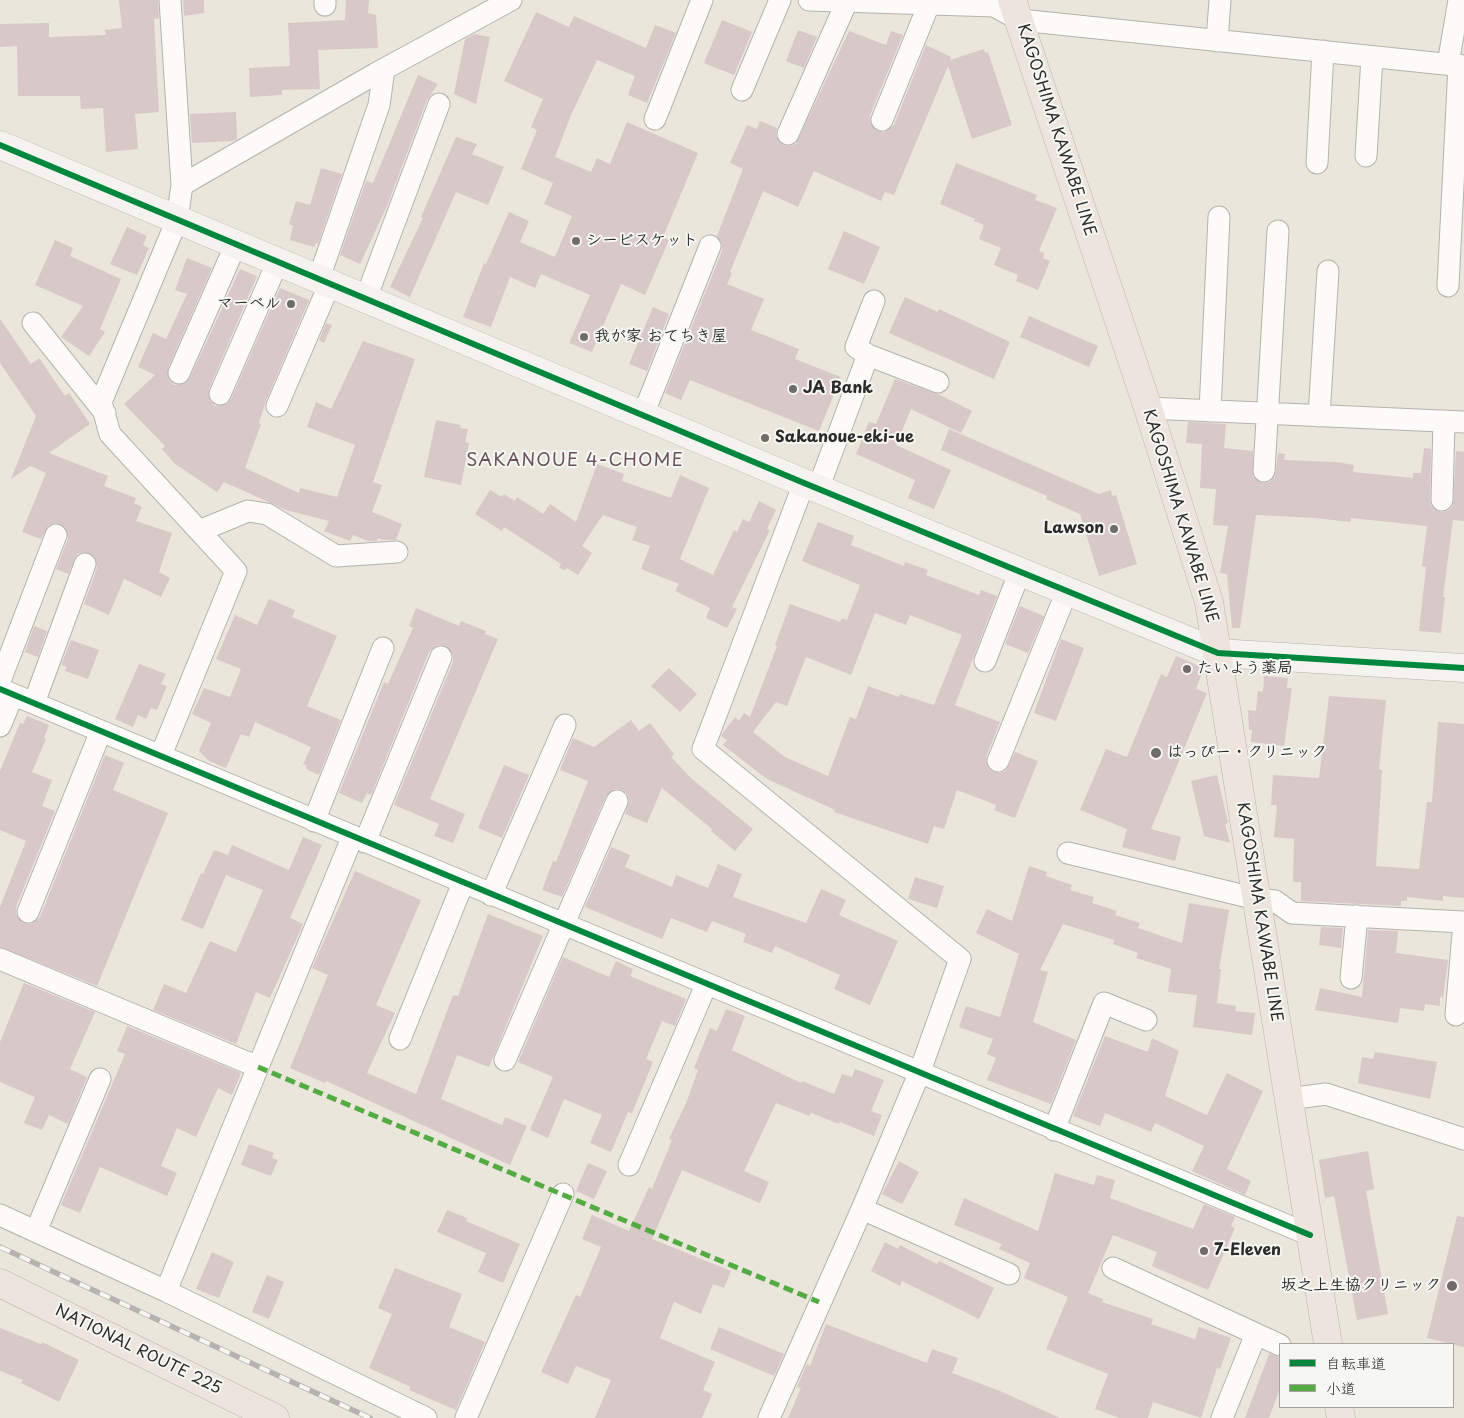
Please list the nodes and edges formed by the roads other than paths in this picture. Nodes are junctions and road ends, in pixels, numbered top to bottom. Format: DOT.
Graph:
graph roads {
  1 [pos="170,0"];
  2 [pos="511,0"];
  3 [pos="702,0"];
  4 [pos="780,0"];
  5 [pos="809,0"];
  6 [pos="816,0"];
  7 [pos="1220,0"];
  8 [pos="1459,0"];
  9 [pos="847,1"];
  10 [pos="929,4"];
  11 [pos="1016,10"];
  12 [pos="1217,41"];
  13 [pos="1322,52"];
  14 [pos="1372,56"];
  15 [pos="1457,65"];
  16 [pos="384,69"];
  17 [pos="742,90"];
  18 [pos="439,104"];
  19 [pos="655,119"];
  20 [pos="882,120"];
  21 [pos="788,134"];
  22 [pos="0,145"];
  23 [pos="1366,156"];
  24 [pos="1317,163"];
  25 [pos="182,185"];
  26 [pos="1219,216"];
  27 [pos="177,220"];
  28 [pos="1278,231"];
  29 [pos="236,244"];
  30 [pos="710,246"];
  31 [pos="278,261"];
  32 [pos="1328,271"];
  33 [pos="324,280"];
  34 [pos="1448,286"];
  35 [pos="366,298"];
  36 [pos="874,301"];
  37 [pos="33,323"];
  38 [pos="868,356"];
  39 [pos="179,373"];
  40 [pos="938,382"];
  41 [pos="220,394"];
  42 [pos="277,406"];
  43 [pos="1148,408"];
  44 [pos="1210,410"];
  45 [pos="104,413"];
  46 [pos="1268,413"];
  47 [pos="643,415"];
  48 [pos="1319,416"];
  49 [pos="1454,422"];
  50 [pos="1264,471"];
  51 [pos="811,486"];
  52 [pos="1442,500"];
  53 [pos="199,531"];
  54 [pos="56,535"];
  55 [pos="397,552"];
  56 [pos="84,564"];
  57 [pos="1020,572"];
  58 [pos="1067,591"];
  59 [pos="383,648"];
  60 [pos="1218,653"];
  61 [pos="441,657"];
  62 [pos="985,661"];
  63 [pos="1464,668"];
  64 [pos="4,688"];
  65 [pos="34,703"];
  66 [pos="565,725"];
  67 [pos="0,726"];
  68 [pos="102,731"];
  69 [pos="161,755"];
  70 [pos="998,761"];
  71 [pos="616,801"];
  72 [pos="314,821"];
  73 [pos="358,840"];
  74 [pos="1068,853"];
  75 [pos="463,883"];
  76 [pos="491,895"];
  77 [pos="1257,899"];
  78 [pos="28,912"];
  79 [pos="1357,916"];
  80 [pos="1464,922"];
  81 [pos="563,924"];
  82 [pos="0,959"];
  83 [pos="1351,978"];
  84 [pos="706,985"];
  85 [pos="1456,1015"];
  86 [pos="1146,1020"];
  87 [pos="400,1039"];
  88 [pos="506,1060"];
  89 [pos="258,1067"];
  90 [pos="920,1074"];
  91 [pos="100,1079"];
  92 [pos="1288,1099"];
  93 [pos="1054,1130"];
  94 [pos="1464,1139"];
  95 [pos="629,1165"];
  96 [pos="563,1194"];
  97 [pos="862,1209"];
  98 [pos="0,1215"];
  99 [pos="36,1231"];
  100 [pos="1310,1235"];
  101 [pos="1113,1268"];
  102 [pos="1009,1274"];
  103 [pos="0,1283"];
  104 [pos="166,1291"];
  105 [pos="1256,1334"];
  106 [pos="1328,1343"];
  107 [pos="1279,1345"];
  108 [pos="275,1418"];
  109 [pos="426,1418"];
  110 [pos="466,1418"];
  111 [pos="769,1418"];
  112 [pos="1222,1418"];
  1 -- 25 [label="street"];
  2 -- 16 [label="street"];
  3 -- 19 [label="street"];
  4 -- 17 [label="street"];
  5 -- 6 [label="street"];
  6 -- 9 [label="street"];
  7 -- 12 [label="street"];
  8 -- 15 [label="street"];
  9 -- 10 [label="street"];
  9 -- 21 [label="street"];
  10 -- 11 [label="street"];
  10 -- 20 [label="street"];
  11 -- 12 [label="street"];
  11 -- 43 [label="main road, KAGOSHIMA KAWABE LINE"];
  12 -- 13 [label="street"];
  13 -- 14 [label="street"];
  13 -- 24 [label="street"];
  14 -- 15 [label="street"];
  14 -- 23 [label="street"];
  15 -- 34 [label="street"];
  16 -- 25 [label="street"];
  16 -- 33 [label="street"];
  18 -- 35 [label="street"];
  22 -- 27 [label="street"];
  25 -- 27 [label="street"];
  26 -- 44 [label="street"];
  27 -- 29 [label="street"];
  27 -- 45 [label="street"];
  28 -- 46 [label="street"];
  29 -- 31 [label="street"];
  29 -- 39 [label="street"];
  30 -- 47 [label="street"];
  31 -- 33 [label="street"];
  31 -- 41 [label="street"];
  32 -- 48 [label="street"];
  33 -- 35 [label="street"];
  33 -- 42 [label="street"];
  35 -- 47 [label="street"];
  36 -- 38 [label="street"];
  37 -- 45 [label="street"];
  38 -- 40 [label="street"];
  38 -- 51 [label="street"];
  43 -- 44 [label="street"];
  43 -- 60 [label="main road, KAGOSHIMA KAWABE LINE"];
  44 -- 46 [label="street"];
  45 -- 53 [label="street"];
  46 -- 48 [label="street"];
  46 -- 50 [label="street"];
  47 -- 51 [label="street"];
  48 -- 49 [label="street"];
  49 -- 52 [label="street"];
  51 -- 57 [label="street"];
  51 -- 90 [label="street"];
  53 -- 55 [label="street"];
  53 -- 69 [label="street"];
  54 -- 64 [label="street"];
  56 -- 65 [label="street"];
  57 -- 58 [label="street"];
  57 -- 62 [label="street"];
  58 -- 60 [label="street"];
  58 -- 70 [label="street"];
  59 -- 72 [label="street"];
  60 -- 63 [label="street"];
  60 -- 77 [label="main road, KAGOSHIMA KAWABE LINE"];
  61 -- 73 [label="street"];
  64 -- 65 [label="street"];
  64 -- 67 [label="street"];
  65 -- 68 [label="street"];
  66 -- 76 [label="street"];
  68 -- 69 [label="street"];
  68 -- 78 [label="street"];
  69 -- 72 [label="street"];
  71 -- 81 [label="street"];
  72 -- 73 [label="street"];
  73 -- 75 [label="street"];
  73 -- 89 [label="street"];
  74 -- 77 [label="street"];
  75 -- 76 [label="street"];
  75 -- 87 [label="street"];
  76 -- 81 [label="street"];
  77 -- 79 [label="street"];
  77 -- 92 [label="main road, KAGOSHIMA KAWABE LINE"];
  79 -- 80 [label="street"];
  79 -- 83 [label="street"];
  80 -- 85 [label="street"];
  81 -- 84 [label="street"];
  81 -- 88 [label="street"];
  82 -- 89 [label="street"];
  84 -- 90 [label="street"];
  84 -- 95 [label="street"];
  86 -- 93 [label="street"];
  89 -- 104 [label="street"];
  90 -- 93 [label="street"];
  90 -- 97 [label="street"];
  91 -- 99 [label="street"];
  92 -- 94 [label="street"];
  92 -- 100 [label="main road, KAGOSHIMA KAWABE LINE"];
  93 -- 100 [label="street"];
  96 -- 110 [label="street"];
  97 -- 102 [label="street"];
  97 -- 111 [label="street"];
  98 -- 99 [label="street"];
  99 -- 104 [label="street"];
  100 -- 106 [label="main road, KAGOSHIMA KAWABE LINE"];
  101 -- 105 [label="street"];
  103 -- 108 [label="main road, NATIONAL ROUTE 225"];
  104 -- 109 [label="street"];
  105 -- 107 [label="street"];
  105 -- 112 [label="street"];
}
